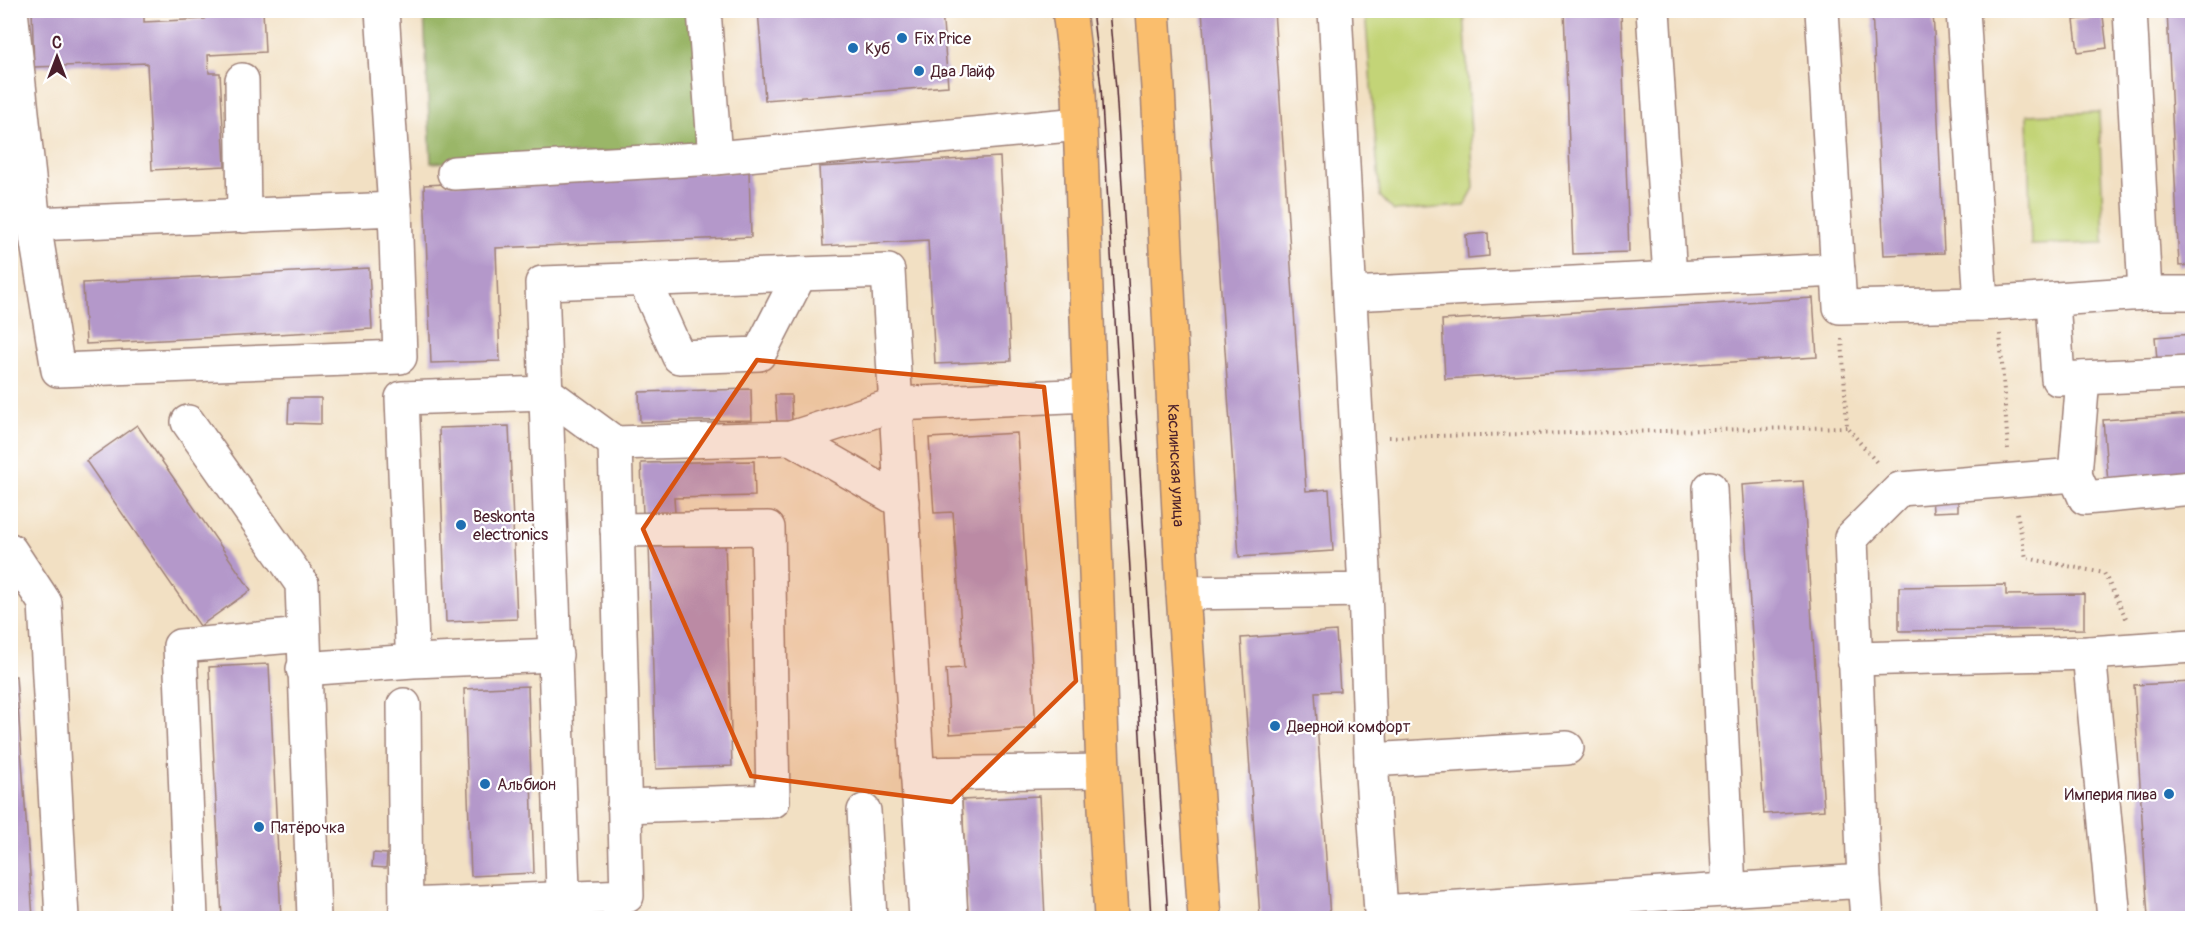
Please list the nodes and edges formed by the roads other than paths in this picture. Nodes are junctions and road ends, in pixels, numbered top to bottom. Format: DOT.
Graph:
graph roads {
  1 [pos="11,10"];
  2 [pos="382,10"];
  3 [pos="704,10"];
  4 [pos="1069,10"];
  5 [pos="1153,10"];
  6 [pos="1335,10"];
  7 [pos="1653,10"];
  8 [pos="1822,10"];
  9 [pos="1963,10"];
  10 [pos="2130,10"];
  11 [pos="242,80"];
  12 [pos="1080,124"];
  13 [pos="715,158"];
  14 [pos="454,173"];
  15 [pos="394,209"];
  16 [pos="244,216"];
  17 [pos="34,224"];
  18 [pos="1838,270"];
  19 [pos="800,274"];
  20 [pos="1670,278"];
  21 [pos="644,279"];
  22 [pos="2145,293"];
  23 [pos="2193,293"];
  24 [pos="1350,294"];
  25 [pos="2053,300"];
  26 [pos="1982,304"];
  27 [pos="2193,374"];
  28 [pos="2083,378"];
  29 [pos="547,393"];
  30 [pos="1090,395"];
  31 [pos="896,404"];
  32 [pos="188,422"];
  33 [pos="791,438"];
  34 [pos="615,442"];
  35 [pos="2075,475"];
  36 [pos="1710,488"];
  37 [pos="2193,488"];
  38 [pos="902,502"];
  39 [pos="616,530"];
  40 [pos="10,550"];
  41 [pos="1365,590"];
  42 [pos="1182,592"];
  43 [pos="303,635"];
  44 [pos="412,644"];
  45 [pos="2193,646"];
  46 [pos="2089,653"];
  47 [pos="556,655"];
  48 [pos="1854,659"];
  49 [pos="303,669"];
  50 [pos="404,705"];
  51 [pos="1568,748"];
  52 [pos="1371,760"];
  53 [pos="1103,771"];
  54 [pos="930,774"];
  55 [pos="624,806"];
  56 [pos="864,811"];
  57 [pos="1864,881"];
  58 [pos="1729,890"];
  59 [pos="564,909"];
  60 [pos="406,912"];
  61 [pos="62,918"];
  62 [pos="191,918"];
  63 [pos="314,918"];
  64 [pos="870,918"];
  65 [pos="926,918"];
  66 [pos="951,918"];
  67 [pos="1111,918"];
  68 [pos="1205,918"];
  69 [pos="1867,918"];
  70 [pos="2114,918"];
  1 -- 17 [label="lane"];
  2 -- 15 [label="lane"];
  3 -- 13 [label="lane"];
  4 -- 12 [label="main road"];
  5 -- 42 [label="main road, Каслинская улица"];
  6 -- 24 [label="lane"];
  7 -- 20 [label="lane"];
  8 -- 18 [label="lane"];
  9 -- 26 [label="lane"];
  10 -- 22 [label="lane"];
  11 -- 16 [label="lane"];
  12 -- 13 [label="lane"];
  12 -- 30 [label="main road"];
  13 -- 14 [label="lane"];
  15 -- 16 [label="lane"];
  15 -- 17 [label="lane"];
  16 -- 17 [label="lane"];
  18 -- 20 [label="lane"];
  18 -- 26 [label="lane"];
  19 -- 21 [label="lane"];
  19 -- 21 [label="lane"];
  19 -- 31 [label="lane"];
  20 -- 24 [label="lane"];
  21 -- 29 [label="lane"];
  22 -- 23 [label="lane"];
  22 -- 25 [label="lane"];
  24 -- 41 [label="lane"];
  25 -- 26 [label="lane"];
  25 -- 28 [label="lane"];
  27 -- 28 [label="lane"];
  28 -- 35 [label="lane"];
  29 -- 34 [label="lane"];
  29 -- 44 [label="lane"];
  29 -- 47 [label="lane"];
  30 -- 31 [label="lane"];
  30 -- 53 [label="main road"];
  31 -- 33 [label="lane"];
  31 -- 38 [label="lane"];
  32 -- 43 [label="lane"];
  33 -- 34 [label="lane"];
  33 -- 38 [label="lane"];
  34 -- 39 [label="lane"];
  35 -- 37 [label="lane"];
  35 -- 48 [label="lane"];
  36 -- 58 [label="lane"];
  38 -- 54 [label="lane"];
  39 -- 55 [label="lane"];
  39 -- 55 [label="lane"];
  40 -- 61 [label="lane"];
  41 -- 42 [label="lane"];
  41 -- 52 [label="lane"];
  42 -- 68 [label="main road, Каслинская улица"];
  43 -- 49 [label="lane"];
  43 -- 62 [label="lane"];
  45 -- 46 [label="lane"];
  46 -- 48 [label="lane"];
  46 -- 70 [label="lane"];
  47 -- 49 [label="lane"];
  47 -- 59 [label="lane"];
  48 -- 57 [label="lane"];
  49 -- 63 [label="lane"];
  50 -- 60 [label="lane"];
  51 -- 52 [label="lane"];
  52 -- 58 [label="lane"];
  53 -- 54 [label="lane"];
  53 -- 67 [label="main road"];
  54 -- 65 [label="lane"];
  54 -- 66 [label="lane"];
  55 -- 59 [label="lane"];
  56 -- 64 [label="lane"];
  57 -- 58 [label="lane"];
  57 -- 69 [label="lane"];
  59 -- 60 [label="lane"];
}
